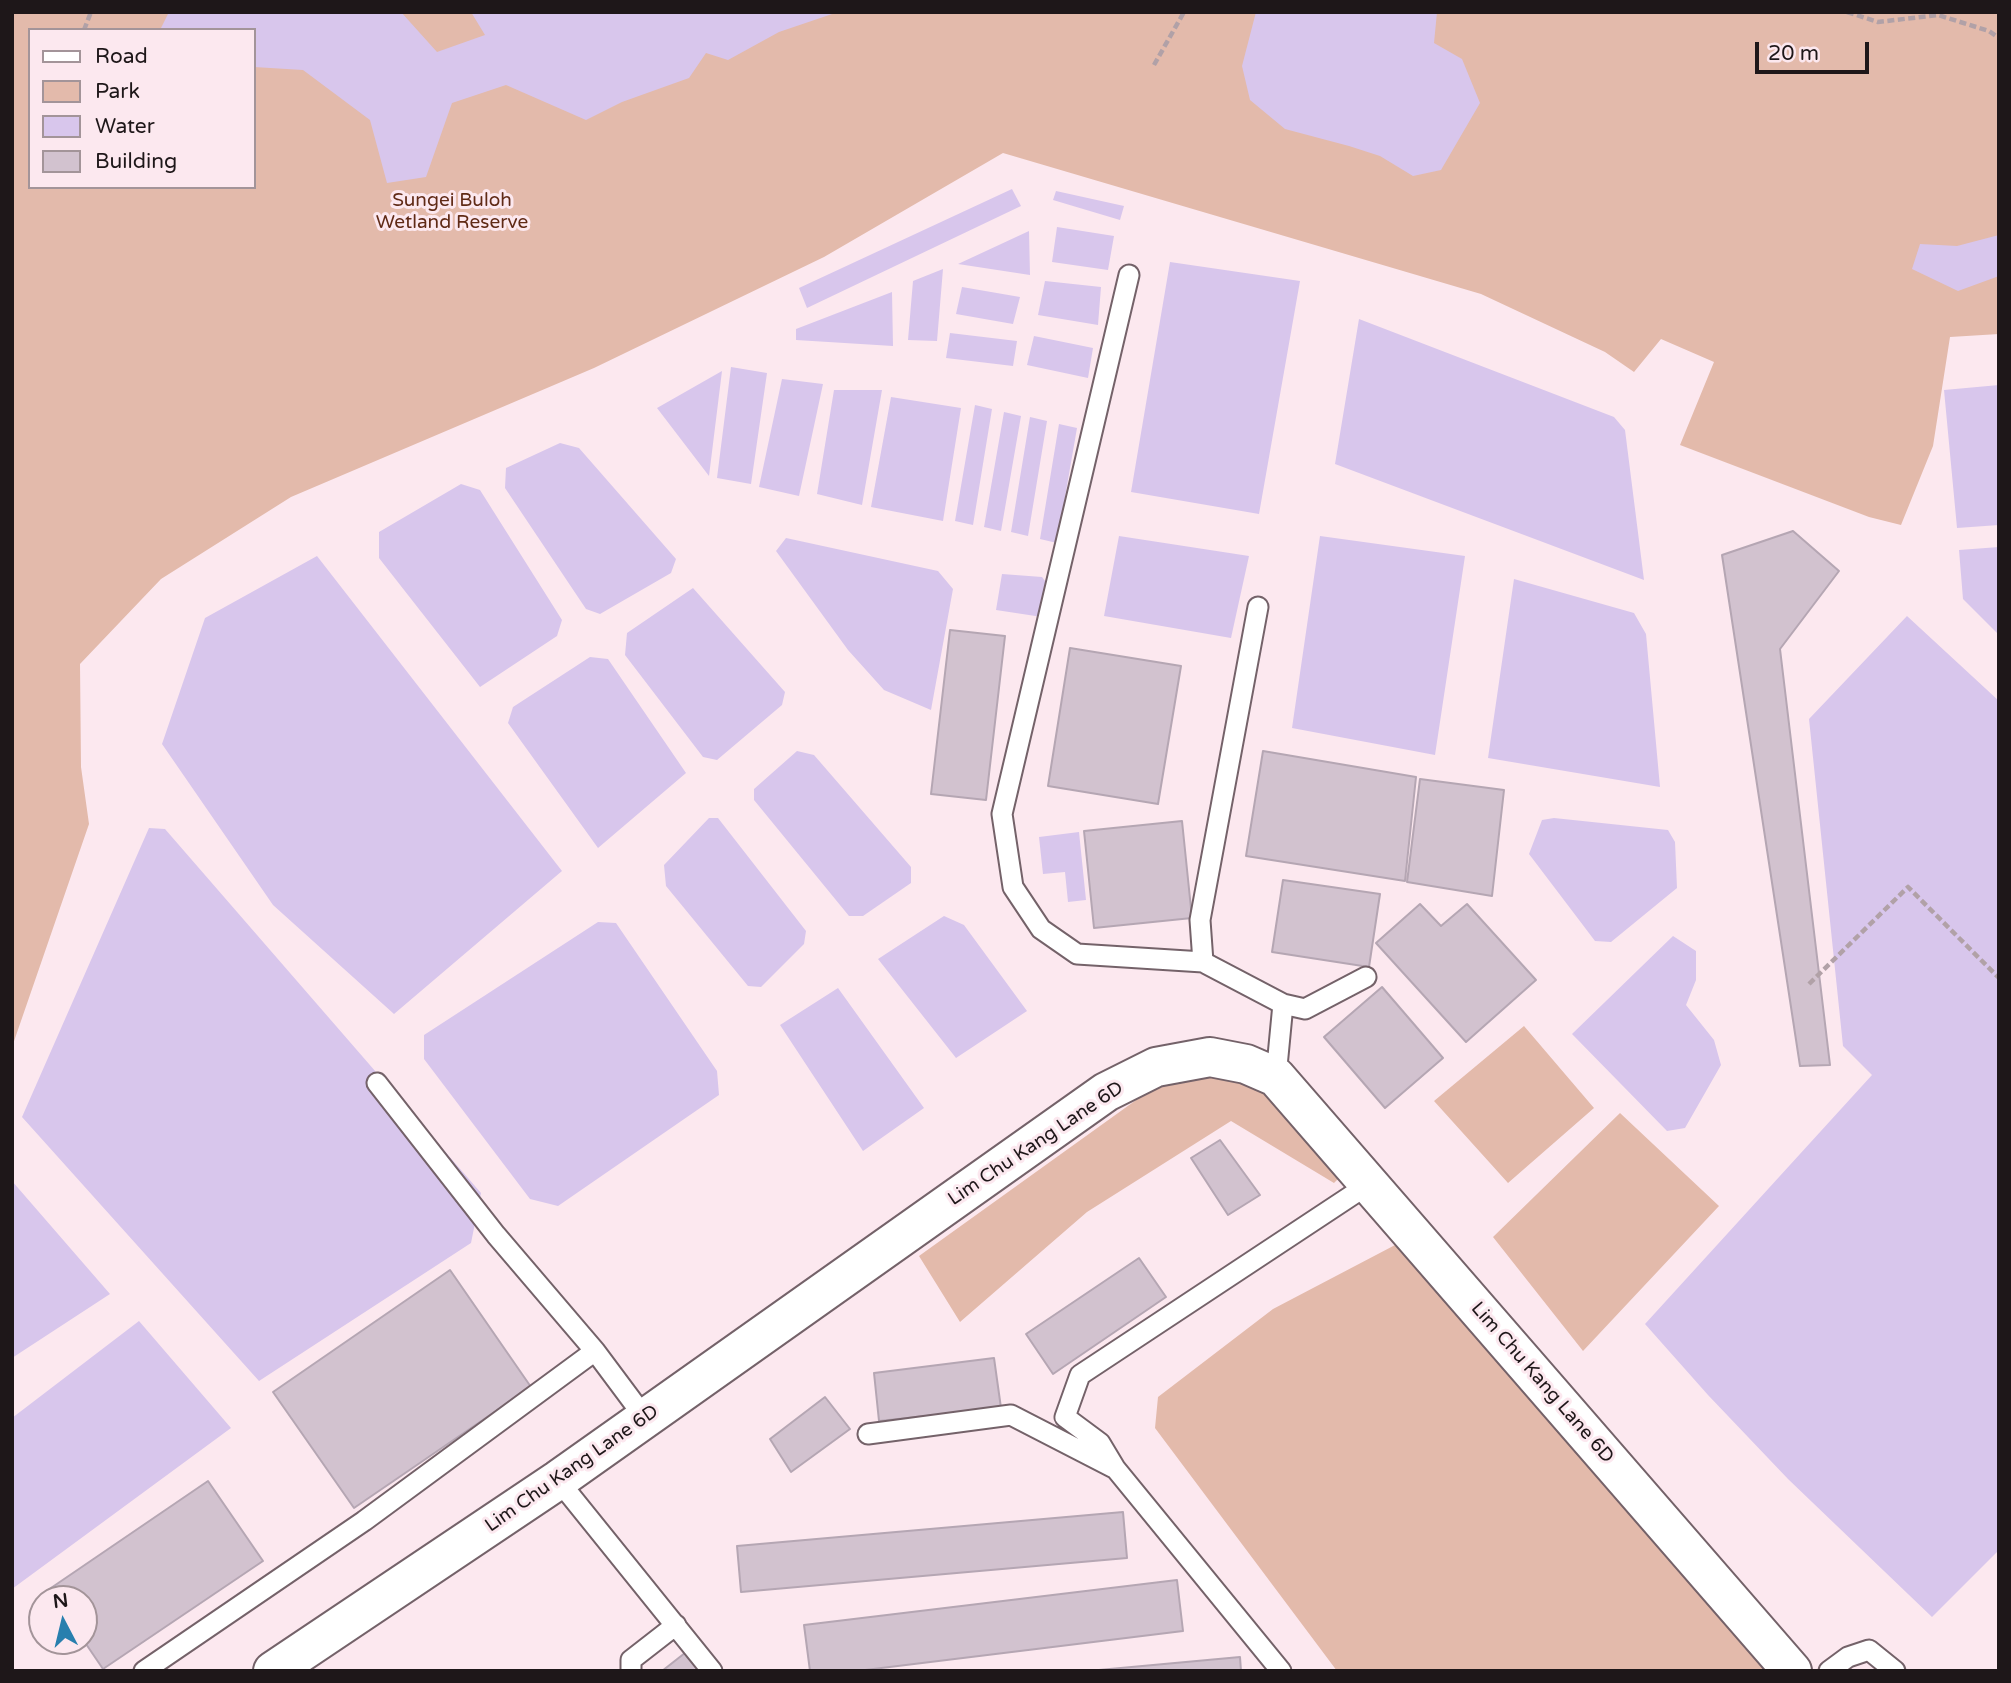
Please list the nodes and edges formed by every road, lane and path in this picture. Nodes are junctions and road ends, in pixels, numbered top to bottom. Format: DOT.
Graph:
graph roads {
  1 [pos="1184,12"];
  2 [pos="1847,12"];
  3 [pos="1999,38"];
  4 [pos="1154,65"];
  5 [pos="1129,275"];
  6 [pos="1258,607"];
  7 [pos="1203,962"];
  8 [pos="1366,977"];
  9 [pos="1999,978"];
  10 [pos="1810,984"];
  11 [pos="1283,1004"];
  12 [pos="1276,1077"];
  13 [pos="377,1083"];
  14 [pos="1369,1184"];
  15 [pos="594,1351"];
  16 [pos="645,1418"];
  17 [pos="867,1434"];
  18 [pos="1115,1468"];
  19 [pos="558,1480"];
  20 [pos="676,1625"];
  21 [pos="144,1671"];
  22 [pos="273,1671"];
  23 [pos="631,1671"];
  24 [pos="712,1671"];
  25 [pos="1281,1671"];
  26 [pos="1792,1671"];
  27 [pos="1829,1671"];
  28 [pos="1895,1671"];
  1 -- 4 [label="path"];
  2 -- 3 [label="path"];
  5 -- 7 [label="lane"];
  6 -- 7 [label="lane"];
  7 -- 11 [label="lane"];
  8 -- 11 [label="lane"];
  9 -- 10 [label="path"];
  11 -- 12 [label="lane"];
  12 -- 14 [label="street, Lim Chu Kang Lane 6D"];
  12 -- 16 [label="street, Lim Chu Kang Lane 6D"];
  13 -- 15 [label="lane"];
  14 -- 18 [label="lane"];
  14 -- 26 [label="street, Lim Chu Kang Lane 6D"];
  15 -- 16 [label="lane"];
  15 -- 21 [label="lane"];
  16 -- 19 [label="street, Lim Chu Kang Lane 6D"];
  17 -- 18 [label="lane"];
  18 -- 25 [label="lane"];
  19 -- 20 [label="lane"];
  19 -- 22 [label="street, Lim Chu Kang Lane 6D"];
  20 -- 23 [label="lane"];
  20 -- 24 [label="lane"];
  27 -- 28 [label="lane"];
}
